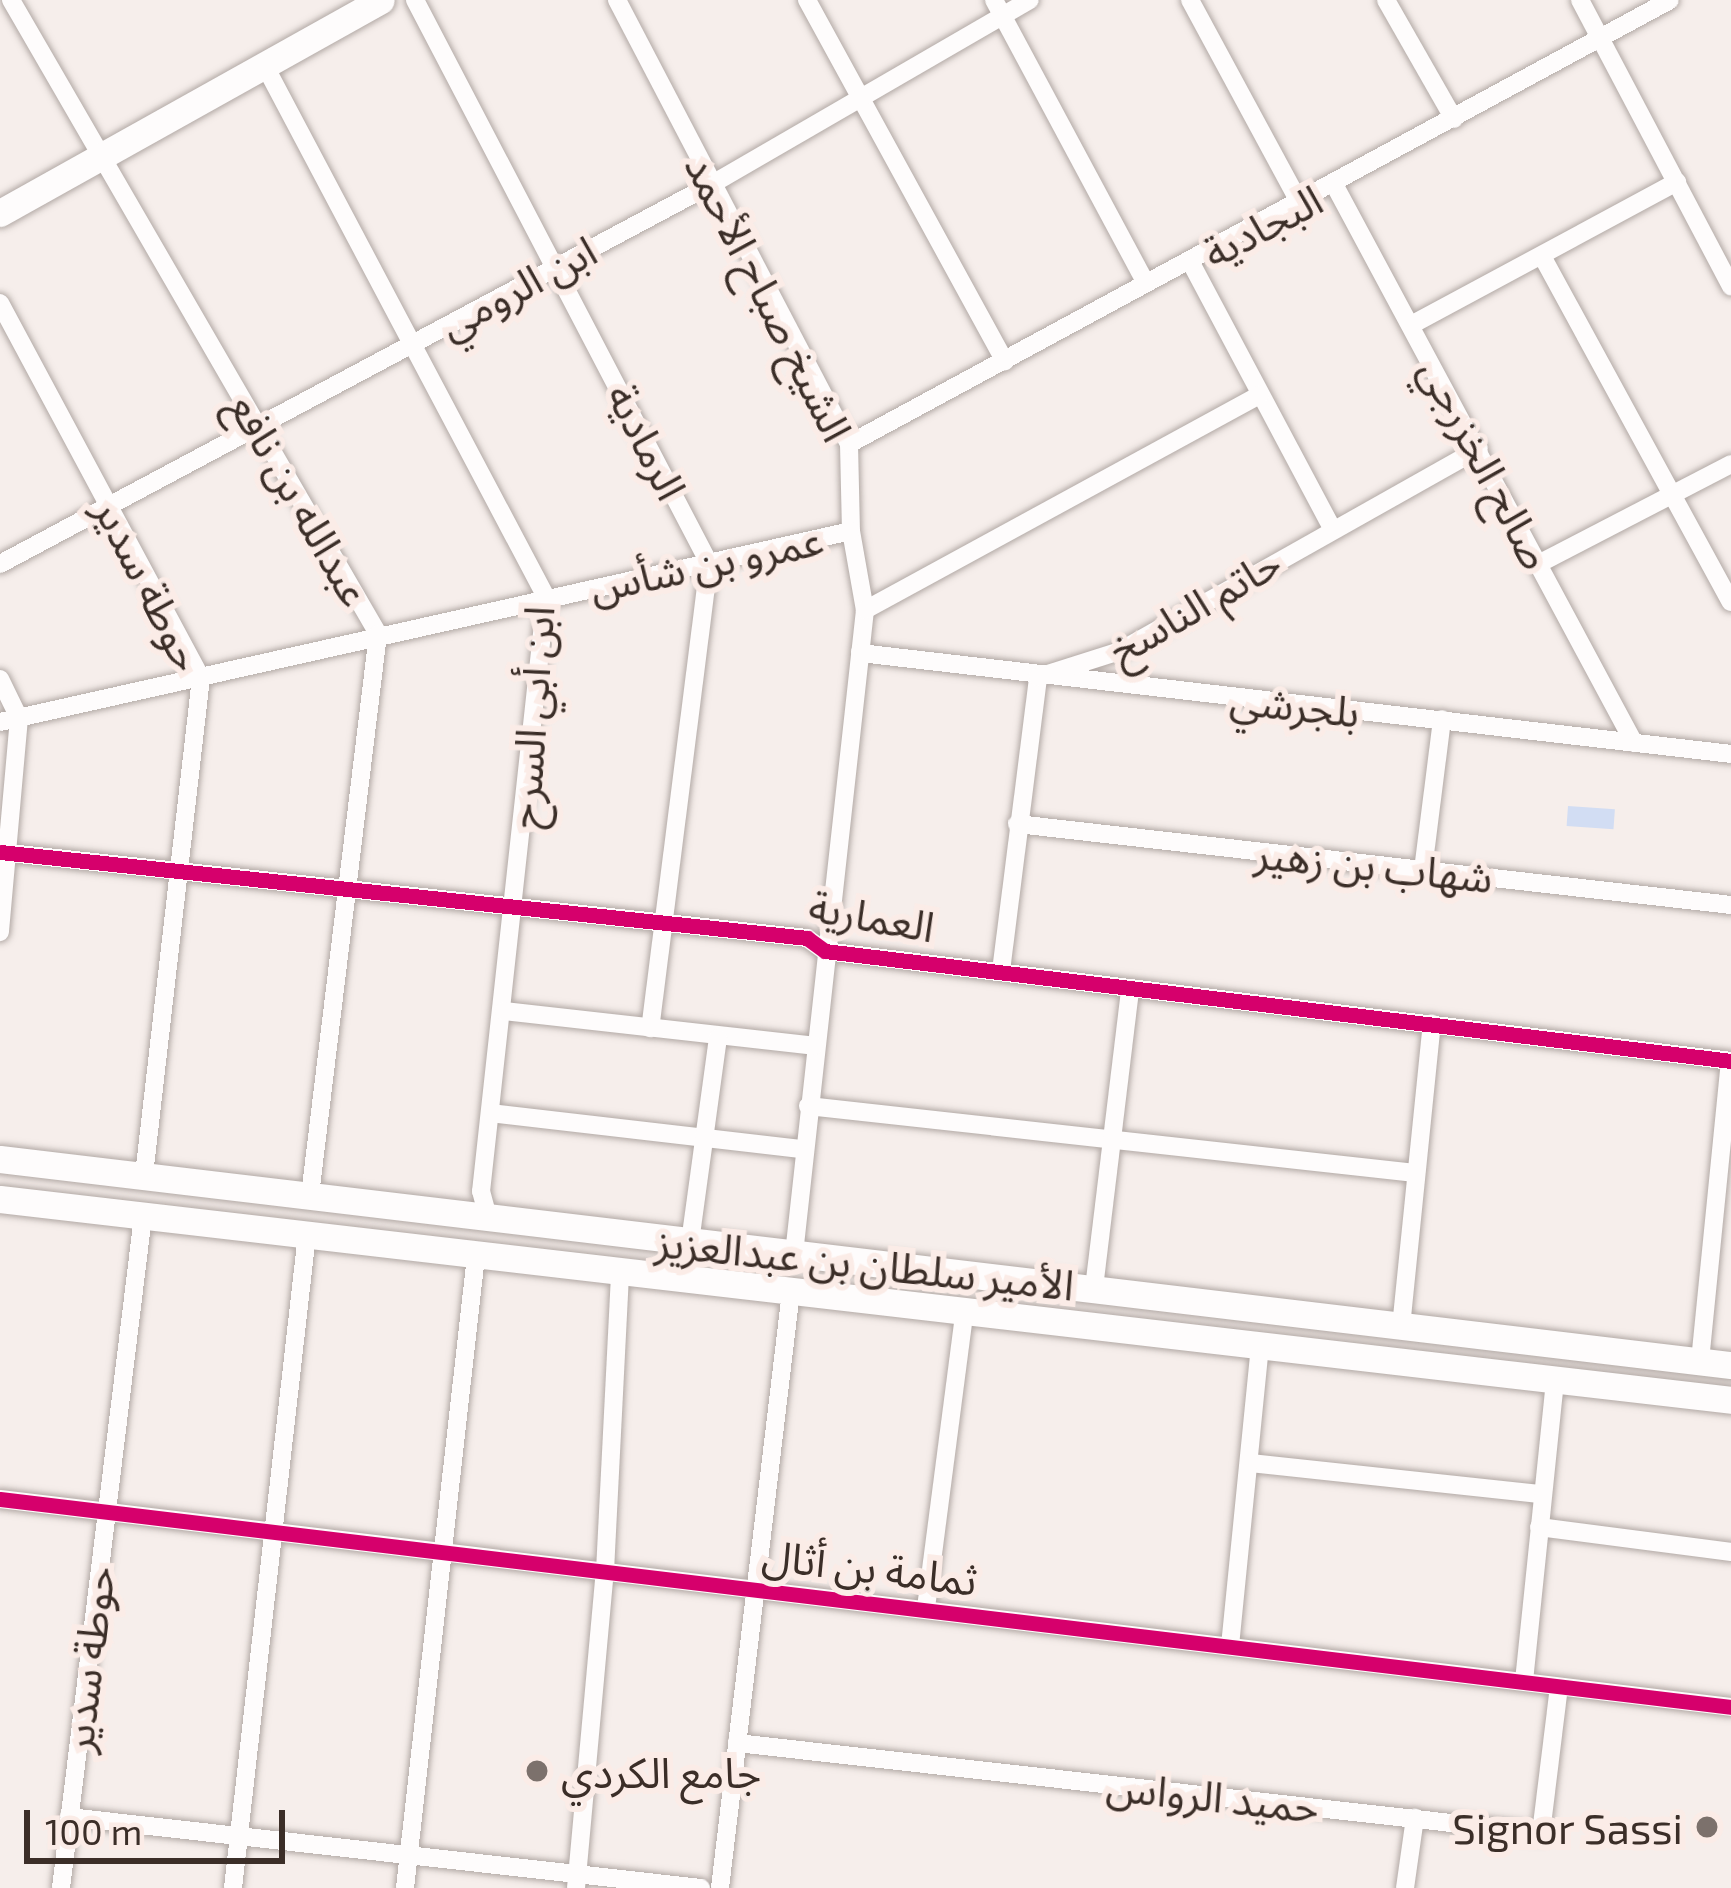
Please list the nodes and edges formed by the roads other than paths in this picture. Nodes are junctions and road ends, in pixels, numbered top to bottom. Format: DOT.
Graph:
graph roads {
  1 [pos="11,0"];
  2 [pos="381,0"];
  3 [pos="415,0"];
  4 [pos="616,0"];
  5 [pos="807,0"];
  6 [pos="1030,0"];
  7 [pos="1190,0"];
  8 [pos="1386,0"];
  9 [pos="1580,0"];
  10 [pos="1670,0"];
  11 [pos="998,8"];
  12 [pos="1601,39"];
  13 [pos="265,66"];
  14 [pos="864,97"];
  15 [pos="1454,119"];
  16 [pos="106,153"];
  17 [pos="1677,182"];
  18 [pos="714,183"];
  19 [pos="1335,186"];
  20 [pos="1301,205"];
  21 [pos="0,213"];
  22 [pos="1542,256"];
  23 [pos="557,263"];
  24 [pos="1191,263"];
  25 [pos="1146,283"];
  26 [pos="1731,287"];
  27 [pos="0,303"];
  28 [pos="1413,324"];
  29 [pos="410,342"];
  30 [pos="1005,361"];
  31 [pos="1260,395"];
  32 [pos="257,424"];
  33 [pos="849,444"];
  34 [pos="1479,448"];
  35 [pos="1731,464"];
  36 [pos="1672,496"];
  37 [pos="113,508"];
  38 [pos="1331,526"];
  39 [pos="850,531"];
  40 [pos="709,563"];
  41 [pos="1540,563"];
  42 [pos="0,564"];
  43 [pos="546,597"];
  44 [pos="1731,602"];
  45 [pos="865,610"];
  46 [pos="378,634"];
  47 [pos="860,653"];
  48 [pos="1038,677"];
  49 [pos="202,678"];
  50 [pos="0,679"];
  51 [pos="1442,719"];
  52 [pos="9,720"];
  53 [pos="1634,743"];
  54 [pos="1731,754"];
  55 [pos="1017,824"];
  56 [pos="4,852"];
  57 [pos="1423,870"];
  58 [pos="184,875"];
  59 [pos="344,892"];
  60 [pos="1731,904"];
  61 [pos="514,909"];
  62 [pos="661,922"];
  63 [pos="0,932"];
  64 [pos="825,951"];
  65 [pos="1001,971"];
  66 [pos="1130,989"];
  67 [pos="504,1011"];
  68 [pos="1432,1024"];
  69 [pos="650,1028"];
  70 [pos="718,1038"];
  71 [pos="814,1046"];
  72 [pos="1731,1061"];
  73 [pos="808,1106"];
  74 [pos="490,1113"];
  75 [pos="705,1139"];
  76 [pos="1111,1139"];
  77 [pos="803,1149"];
  78 [pos="0,1159"];
  79 [pos="1415,1173"];
  80 [pos="144,1175"];
  81 [pos="310,1195"];
  82 [pos="0,1199"];
  83 [pos="143,1216"];
  84 [pos="488,1217"];
  85 [pos="308,1234"];
  86 [pos="690,1242"];
  87 [pos="794,1254"];
  88 [pos="476,1256"];
  89 [pos="620,1274"];
  90 [pos="1094,1288"];
  91 [pos="791,1292"];
  92 [pos="964,1314"];
  93 [pos="1401,1327"];
  94 [pos="1260,1346"];
  95 [pos="1700,1360"];
  96 [pos="1731,1364"];
  97 [pos="1555,1380"];
  98 [pos="1731,1400"];
  99 [pos="1250,1463"];
  100 [pos="1542,1494"];
  101 [pos="0,1499"];
  102 [pos="104,1511"];
  103 [pos="1539,1527"];
  104 [pos="274,1531"];
  105 [pos="1731,1552"];
  106 [pos="443,1554"];
  107 [pos="605,1571"];
  108 [pos="756,1588"];
  109 [pos="926,1609"];
  110 [pos="1230,1646"];
  111 [pos="1524,1681"];
  112 [pos="1559,1687"];
  113 [pos="1731,1707"];
  114 [pos="737,1743"];
  115 [pos="69,1817"];
  116 [pos="1415,1817"];
  117 [pos="238,1839"];
  118 [pos="409,1854"];
  119 [pos="577,1880"];
  120 [pos="61,1888"];
  121 [pos="232,1888"];
  122 [pos="405,1888"];
  123 [pos="701,1888"];
  124 [pos="720,1888"];
  125 [pos="1405,1888"];
  1 -- 16 [label="street, عبدالله بن نافع"];
  2 -- 13 [label="street"];
  3 -- 23 [label="street, الرمادية"];
  4 -- 18 [label="street, الشيخ صباح الأحمد"];
  5 -- 14 [label="street"];
  6 -- 11 [label="street, ابن الرومي"];
  7 -- 20 [label="street"];
  8 -- 15 [label="street"];
  9 -- 12 [label="street"];
  10 -- 12 [label="street, البجادية"];
  11 -- 14 [label="street, ابن الرومي"];
  11 -- 25 [label="street"];
  12 -- 15 [label="street, البجادية"];
  12 -- 17 [label="street"];
  13 -- 16 [label="street"];
  13 -- 29 [label="street, ابن أبي السرح"];
  14 -- 18 [label="street, ابن الرومي"];
  14 -- 30 [label="street"];
  15 -- 19 [label="street, البجادية"];
  16 -- 21 [label="street"];
  16 -- 32 [label="street, عبدالله بن نافع"];
  17 -- 22 [label="street"];
  17 -- 26 [label="street"];
  18 -- 23 [label="street, ابن الرومي"];
  18 -- 33 [label="street, الشيخ صباح الأحمد"];
  19 -- 20 [label="street, البجادية"];
  19 -- 28 [label="street, صالح الخزرجي"];
  20 -- 24 [label="street, البجادية"];
  22 -- 28 [label="street"];
  22 -- 36 [label="street"];
  23 -- 29 [label="street, ابن الرومي"];
  23 -- 40 [label="street, الرمادية"];
  24 -- 25 [label="street, البجادية"];
  24 -- 31 [label="street"];
  25 -- 30 [label="street, البجادية"];
  27 -- 37 [label="street, حوطة سدير"];
  28 -- 34 [label="street, صالح الخزرجي"];
  29 -- 32 [label="street, ابن الرومي"];
  29 -- 43 [label="street, ابن أبي السرح"];
  30 -- 33 [label="street, البجادية"];
  31 -- 38 [label="street"];
  31 -- 45 [label="street"];
  32 -- 37 [label="street, ابن الرومي"];
  32 -- 46 [label="street, عبدالله بن نافع"];
  33 -- 39 [label="street, الشيخ صباح الأحمد"];
  34 -- 38 [label="street, حاتم الناسخ"];
  34 -- 41 [label="street, صالح الخزرجي"];
  35 -- 36 [label="street"];
  36 -- 41 [label="street"];
  36 -- 44 [label="street"];
  37 -- 42 [label="street, ابن الرومي"];
  37 -- 49 [label="street, حوطة سدير"];
  38 -- 48 [label="street, حاتم الناسخ"];
  39 -- 40 [label="street, عمرو بن شأس"];
  39 -- 45 [label="street, الشيخ صباح الأحمد"];
  40 -- 43 [label="street, عمرو بن شأس"];
  40 -- 62 [label="street"];
  41 -- 53 [label="street, صالح الخزرجي"];
  43 -- 46 [label="street, عمرو بن شأس"];
  43 -- 61 [label="street, ابن أبي السرح"];
  45 -- 47 [label="street, الشيخ صباح الأحمد"];
  46 -- 49 [label="street, عمرو بن شأس"];
  46 -- 59 [label="street, عبدالله بن نافع"];
  47 -- 48 [label="street, بلجرشي"];
  47 -- 64 [label="street, الشيخ صباح الأحمد"];
  48 -- 51 [label="street, بلجرشي"];
  48 -- 55 [label="street"];
  49 -- 52 [label="street, عمرو بن شأس"];
  49 -- 58 [label="street, حوطة سدير"];
  50 -- 52 [label="street"];
  51 -- 53 [label="street, بلجرشي"];
  51 -- 57 [label="street"];
  52 -- 56 [label="street"];
  53 -- 54 [label="street, بلجرشي"];
  55 -- 57 [label="street, شهاب بن زهير"];
  55 -- 65 [label="street"];
  56 -- 58 [label="street, العمارية"];
  56 -- 63 [label="street"];
  57 -- 60 [label="street, شهاب بن زهير"];
  58 -- 59 [label="street, العمارية"];
  58 -- 80 [label="street, حوطة سدير"];
  59 -- 61 [label="street, العمارية"];
  59 -- 81 [label="street, عبدالله بن نافع"];
  61 -- 62 [label="street, العمارية"];
  61 -- 67 [label="street, ابن أبي السرح"];
  62 -- 64 [label="street, العمارية"];
  62 -- 69 [label="street"];
  64 -- 65 [label="street, العمارية"];
  64 -- 71 [label="street, الشيخ صباح الأحمد"];
  65 -- 66 [label="street, العمارية"];
  66 -- 68 [label="street, العمارية"];
  66 -- 76 [label="street"];
  67 -- 69 [label="street"];
  67 -- 74 [label="street, ابن أبي السرح"];
  68 -- 72 [label="street, العمارية"];
  68 -- 79 [label="street"];
  69 -- 70 [label="street"];
  70 -- 71 [label="street"];
  70 -- 75 [label="street"];
  71 -- 73 [label="street, الشيخ صباح الأحمد"];
  72 -- 95 [label="street"];
  73 -- 76 [label="street"];
  73 -- 77 [label="street, الشيخ صباح الأحمد"];
  74 -- 75 [label="street"];
  74 -- 84 [label="street, ابن أبي السرح"];
  75 -- 77 [label="street"];
  75 -- 86 [label="street"];
  76 -- 79 [label="street"];
  76 -- 90 [label="street"];
  77 -- 87 [label="street, الشيخ صباح الأحمد"];
  78 -- 80 [label="street, الأمير سلطان بن عبدالعزيز"];
  79 -- 93 [label="street"];
  80 -- 81 [label="street, الأمير سلطان بن عبدالعزيز"];
  81 -- 84 [label="street, الأمير سلطان بن عبدالعزيز"];
  82 -- 83 [label="street, الأمير سلطان بن عبدالعزيز"];
  83 -- 85 [label="street, الأمير سلطان بن عبدالعزيز"];
  83 -- 102 [label="street, حوطة سدير"];
  84 -- 86 [label="street, الأمير سلطان بن عبدالعزيز"];
  85 -- 88 [label="street, الأمير سلطان بن عبدالعزيز"];
  85 -- 104 [label="street"];
  86 -- 87 [label="street, الأمير سلطان بن عبدالعزيز"];
  87 -- 90 [label="street, الأمير سلطان بن عبدالعزيز"];
  88 -- 89 [label="street, الأمير سلطان بن عبدالعزيز"];
  88 -- 106 [label="street"];
  89 -- 91 [label="street, الأمير سلطان بن عبدالعزيز"];
  89 -- 107 [label="street"];
  90 -- 93 [label="street, الأمير سلطان بن عبدالعزيز"];
  91 -- 92 [label="street, الأمير سلطان بن عبدالعزيز"];
  91 -- 108 [label="street"];
  92 -- 94 [label="street, الأمير سلطان بن عبدالعزيز"];
  92 -- 109 [label="street"];
  93 -- 95 [label="street, الأمير سلطان بن عبدالعزيز"];
  94 -- 97 [label="street, الأمير سلطان بن عبدالعزيز"];
  94 -- 99 [label="street"];
  95 -- 96 [label="street, الأمير سلطان بن عبدالعزيز"];
  97 -- 98 [label="street, الأمير سلطان بن عبدالعزيز"];
  97 -- 100 [label="street"];
  99 -- 100 [label="street"];
  99 -- 110 [label="street"];
  100 -- 103 [label="street"];
  101 -- 102 [label="street, ثمامة بن أثال"];
  102 -- 104 [label="street, ثمامة بن أثال"];
  102 -- 115 [label="street, حوطة سدير"];
  103 -- 105 [label="street"];
  103 -- 111 [label="street"];
  104 -- 106 [label="street, ثمامة بن أثال"];
  104 -- 117 [label="street"];
  106 -- 107 [label="street, ثمامة بن أثال"];
  106 -- 118 [label="street"];
  107 -- 108 [label="street, ثمامة بن أثال"];
  107 -- 119 [label="street"];
  108 -- 109 [label="street, ثمامة بن أثال"];
  108 -- 114 [label="street"];
  109 -- 110 [label="street, ثمامة بن أثال"];
  110 -- 111 [label="street, ثمامة بن أثال"];
  111 -- 112 [label="street, ثمامة بن أثال"];
  112 -- 113 [label="street, ثمامة بن أثال"];
  112 -- 116 [label="street, حميد الرواس"];
  114 -- 116 [label="street, حميد الرواس"];
  114 -- 124 [label="street"];
  115 -- 117 [label="street"];
  115 -- 120 [label="street, حوطة سدير"];
  116 -- 125 [label="street"];
  117 -- 118 [label="street"];
  117 -- 121 [label="street"];
  118 -- 119 [label="street"];
  118 -- 122 [label="street"];
  119 -- 123 [label="street"];
}
